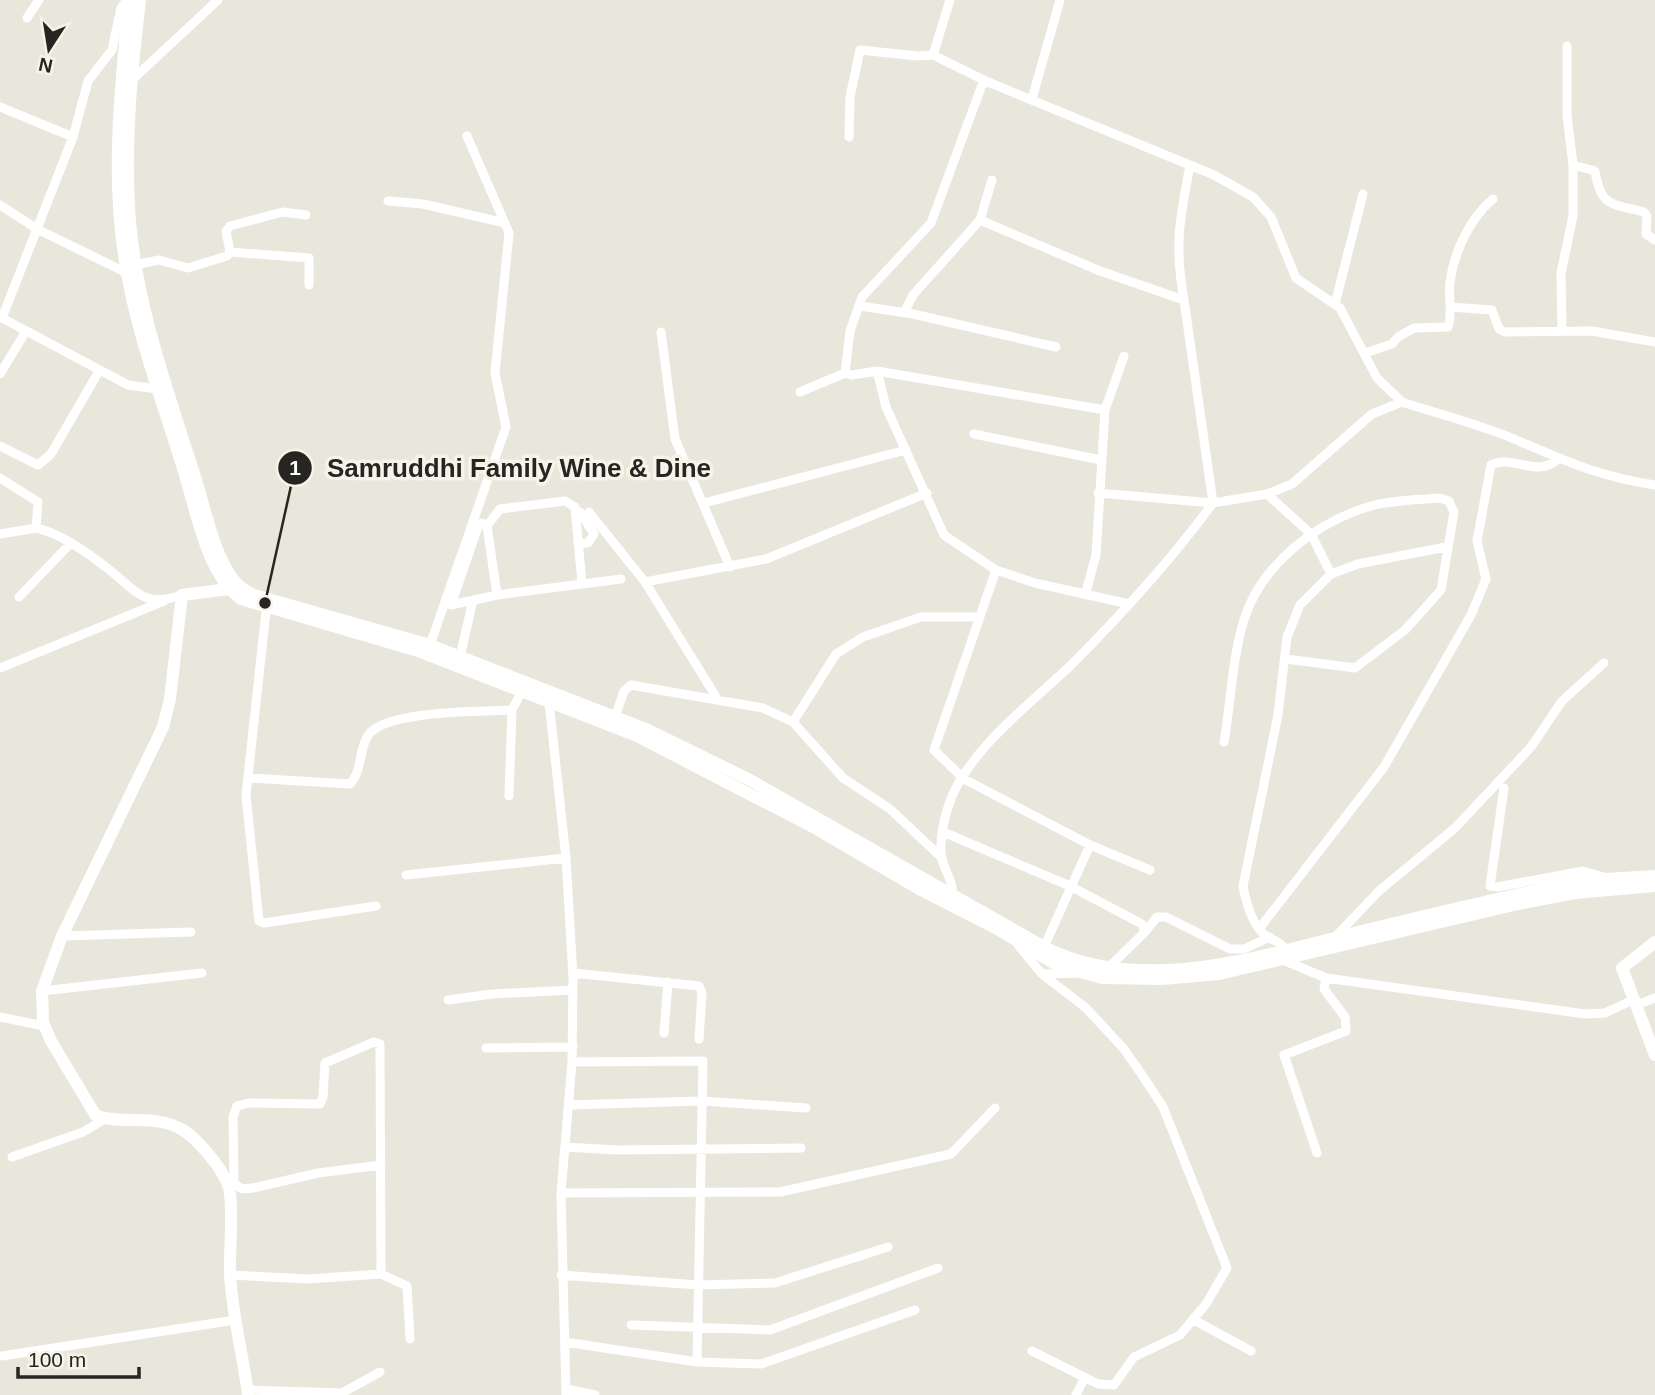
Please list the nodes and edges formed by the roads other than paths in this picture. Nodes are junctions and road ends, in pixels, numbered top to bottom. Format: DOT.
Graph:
graph roads {
  1 [pos="39,0"];
  2 [pos="128,0"];
  3 [pos="140,0"];
  4 [pos="218,0"];
  5 [pos="950,0"];
  6 [pos="1060,0"];
  7 [pos="27,18"];
  8 [pos="1567,46"];
  9 [pos="933,55"];
  10 [pos="132,80"];
  11 [pos="988,82"];
  12 [pos="1032,99"];
  13 [pos="0,107"];
  14 [pos="467,136"];
  15 [pos="849,136"];
  16 [pos="73,137"];
  17 [pos="1190,165"];
  18 [pos="1573,165"];
  19 [pos="992,180"];
  20 [pos="1363,194"];
  21 [pos="1493,199"];
  22 [pos="388,201"];
  23 [pos="0,205"];
  24 [pos="306,215"];
  25 [pos="980,220"];
  26 [pos="505,223"];
  27 [pos="37,229"];
  28 [pos="1655,240"];
  29 [pos="230,252"];
  30 [pos="131,269"];
  31 [pos="309,285"];
  32 [pos="1184,300"];
  33 [pos="1335,304"];
  34 [pos="860,306"];
  35 [pos="1450,307"];
  36 [pos="904,313"];
  37 [pos="1,317"];
  38 [pos="26,331"];
  39 [pos="1562,331"];
  40 [pos="662,332"];
  41 [pos="1655,342"];
  42 [pos="1056,347"];
  43 [pos="1365,353"];
  44 [pos="1124,356"];
  45 [pos="99,371"];
  46 [pos="877,371"];
  47 [pos="845,373"];
  48 [pos="0,374"];
  49 [pos="157,389"];
  50 [pos="800,392"];
  51 [pos="1402,402"];
  52 [pos="1105,410"];
  53 [pos="974,434"];
  54 [pos="0,446"];
  55 [pos="906,450"];
  56 [pos="1101,460"];
  57 [pos="1557,460"];
  58 [pos="0,478"];
  59 [pos="1655,485"];
  60 [pos="927,493"];
  61 [pos="1098,493"];
  62 [pos="1268,494"];
  63 [pos="704,503"];
  64 [pos="1213,503"];
  65 [pos="482,523"];
  66 [pos="36,528"];
  67 [pos="0,534"];
  68 [pos="1311,534"];
  69 [pos="70,544"];
  70 [pos="578,544"];
  71 [pos="1446,547"];
  72 [pos="730,567"];
  73 [pos="996,570"];
  74 [pos="1331,574"];
  75 [pos="621,579"];
  76 [pos="645,582"];
  77 [pos="582,583"];
  78 [pos="232,586"];
  79 [pos="1086,592"];
  80 [pos="182,595"];
  81 [pos="497,595"];
  82 [pos="19,597"];
  83 [pos="169,599"];
  84 [pos="473,600"];
  85 [pos="267,604"];
  86 [pos="1129,604"];
  87 [pos="978,617"];
  88 [pos="430,645"];
  89 [pos="460,657"];
  90 [pos="1286,659"];
  91 [pos="1604,663"];
  92 [pos="0,668"];
  93 [pos="488,673"];
  94 [pos="522,691"];
  95 [pos="718,700"];
  96 [pos="549,702"];
  97 [pos="512,710"];
  98 [pos="595,714"];
  99 [pos="615,717"];
  100 [pos="793,722"];
  101 [pos="1224,742"];
  102 [pos="248,778"];
  103 [pos="964,779"];
  104 [pos="1504,788"];
  105 [pos="509,796"];
  106 [pos="943,832"];
  107 [pos="1090,845"];
  108 [pos="941,857"];
  109 [pos="566,858"];
  110 [pos="1150,870"];
  111 [pos="406,875"];
  112 [pos="1655,876"];
  113 [pos="1609,879"];
  114 [pos="1070,886"];
  115 [pos="1655,886"];
  116 [pos="951,899"];
  117 [pos="376,905"];
  118 [pos="985,917"];
  119 [pos="1259,929"];
  120 [pos="191,932"];
  121 [pos="1145,932"];
  122 [pos="62,936"];
  123 [pos="1270,937"];
  124 [pos="1012,938"];
  125 [pos="1334,938"];
  126 [pos="1655,942"];
  127 [pos="1045,947"];
  128 [pos="1315,948"];
  129 [pos="1285,955"];
  130 [pos="1108,968"];
  131 [pos="202,973"];
  132 [pos="573,973"];
  133 [pos="1080,973"];
  134 [pos="1042,974"];
  135 [pos="1325,978"];
  136 [pos="668,982"];
  137 [pos="573,990"];
  138 [pos="42,991"];
  139 [pos="1655,998"];
  140 [pos="448,1000"];
  141 [pos="1636,1002"];
  142 [pos="0,1017"];
  143 [pos="44,1026"];
  144 [pos="664,1033"];
  145 [pos="699,1039"];
  146 [pos="573,1046"];
  147 [pos="486,1048"];
  148 [pos="1655,1055"];
  149 [pos="572,1062"];
  150 [pos="702,1101"];
  151 [pos="569,1105"];
  152 [pos="806,1108"];
  153 [pos="995,1108"];
  154 [pos="105,1119"];
  155 [pos="565,1147"];
  156 [pos="801,1147"];
  157 [pos="701,1149"];
  158 [pos="1317,1153"];
  159 [pos="12,1157"];
  160 [pos="381,1165"];
  161 [pos="231,1186"];
  162 [pos="700,1191"];
  163 [pos="561,1193"];
  164 [pos="888,1247"];
  165 [pos="938,1268"];
  166 [pos="381,1274"];
  167 [pos="230,1275"];
  168 [pos="561,1275"];
  169 [pos="698,1285"];
  170 [pos="915,1310"];
  171 [pos="235,1320"];
  172 [pos="1194,1320"];
  173 [pos="631,1325"];
  174 [pos="697,1328"];
  175 [pos="411,1339"];
  176 [pos="565,1342"];
  177 [pos="1032,1351"];
  178 [pos="1251,1351"];
  179 [pos="1,1356"];
  180 [pos="697,1362"];
  181 [pos="380,1373"];
  182 [pos="1085,1377"];
  183 [pos="248,1392"];
  184 [pos="566,1392"];
  185 [pos="595,1395"];
  186 [pos="1076,1395"];
  1 -- 7 [label="street"];
  2 -- 16 [label="street"];
  2 -- 30 [label="main road"];
  3 -- 10 [label="main road"];
  4 -- 10 [label="street"];
  5 -- 9 [label="street"];
  6 -- 12 [label="street"];
  8 -- 18 [label="street"];
  9 -- 11 [label="street"];
  9 -- 15 [label="street"];
  10 -- 30 [label="main road"];
  11 -- 12 [label="street"];
  11 -- 34 [label="street"];
  12 -- 17 [label="street"];
  13 -- 16 [label="street"];
  14 -- 26 [label="street"];
  16 -- 27 [label="street"];
  17 -- 32 [label="street"];
  17 -- 33 [label="street"];
  18 -- 28 [label="street"];
  18 -- 39 [label="street"];
  19 -- 25 [label="street"];
  20 -- 33 [label="street"];
  21 -- 35 [label="street"];
  22 -- 26 [label="street"];
  23 -- 27 [label="street"];
  24 -- 29 [label="street"];
  25 -- 32 [label="street"];
  25 -- 36 [label="street"];
  26 -- 88 [label="street"];
  27 -- 30 [label="street"];
  27 -- 37 [label="street"];
  29 -- 30 [label="street"];
  29 -- 31 [label="street"];
  30 -- 49 [label="main road"];
  30 -- 78 [label="main road"];
  32 -- 64 [label="street"];
  33 -- 43 [label="street"];
  34 -- 36 [label="street"];
  34 -- 47 [label="street"];
  35 -- 39 [label="street"];
  35 -- 43 [label="street"];
  36 -- 42 [label="street"];
  37 -- 38 [label="street"];
  38 -- 45 [label="street"];
  38 -- 48 [label="street"];
  39 -- 41 [label="street"];
  40 -- 63 [label="street"];
  43 -- 51 [label="street"];
  44 -- 52 [label="street"];
  45 -- 49 [label="street"];
  45 -- 54 [label="street"];
  46 -- 47 [label="street"];
  46 -- 52 [label="street"];
  46 -- 55 [label="street"];
  47 -- 50 [label="street"];
  49 -- 78 [label="main road"];
  51 -- 57 [label="street"];
  51 -- 62 [label="street"];
  52 -- 56 [label="street"];
  53 -- 56 [label="street"];
  55 -- 60 [label="street"];
  55 -- 63 [label="street"];
  56 -- 61 [label="street"];
  57 -- 59 [label="street"];
  57 -- 119 [label="street"];
  58 -- 66 [label="street"];
  60 -- 72 [label="street"];
  60 -- 73 [label="street"];
  61 -- 64 [label="street"];
  61 -- 79 [label="street"];
  62 -- 64 [label="street"];
  62 -- 68 [label="street"];
  63 -- 72 [label="street"];
  64 -- 86 [label="street"];
  65 -- 84 [label="street"];
  66 -- 67 [label="street"];
  66 -- 69 [label="street"];
  68 -- 71 [label="street"];
  68 -- 74 [label="street"];
  68 -- 101 [label="street"];
  69 -- 82 [label="street"];
  69 -- 83 [label="street"];
  70 -- 76 [label="street"];
  70 -- 77 [label="street"];
  70 -- 81 [label="street"];
  71 -- 74 [label="street"];
  71 -- 90 [label="street"];
  72 -- 76 [label="street"];
  73 -- 79 [label="street"];
  73 -- 87 [label="street"];
  74 -- 90 [label="street"];
  75 -- 77 [label="street"];
  76 -- 95 [label="street"];
  77 -- 81 [label="street"];
  78 -- 80 [label="main road"];
  78 -- 85 [label="main road"];
  79 -- 86 [label="street"];
  80 -- 83 [label="street"];
  80 -- 122 [label="main road"];
  81 -- 84 [label="street"];
  83 -- 92 [label="street"];
  84 -- 89 [label="street"];
  85 -- 88 [label="main road"];
  85 -- 93 [label="main road"];
  85 -- 102 [label="street"];
  86 -- 103 [label="street"];
  87 -- 100 [label="street"];
  87 -- 103 [label="street"];
  88 -- 89 [label="main road"];
  89 -- 93 [label="main road"];
  90 -- 119 [label="street"];
  91 -- 125 [label="street"];
  93 -- 94 [label="main road"];
  93 -- 98 [label="main road"];
  94 -- 96 [label="main road"];
  94 -- 97 [label="street"];
  95 -- 99 [label="street"];
  95 -- 100 [label="street"];
  96 -- 98 [label="main road"];
  96 -- 109 [label="street"];
  97 -- 102 [label="street"];
  97 -- 105 [label="street"];
  98 -- 99 [label="main road"];
  98 -- 116 [label="main road"];
  99 -- 116 [label="main road"];
  100 -- 108 [label="street"];
  102 -- 117 [label="street"];
  103 -- 106 [label="street"];
  103 -- 107 [label="street"];
  104 -- 113 [label="street"];
  106 -- 108 [label="street"];
  106 -- 114 [label="street"];
  107 -- 110 [label="street"];
  107 -- 114 [label="street"];
  108 -- 116 [label="street"];
  109 -- 111 [label="street"];
  109 -- 132 [label="street"];
  112 -- 113 [label="main road"];
  113 -- 125 [label="main road"];
  114 -- 121 [label="street"];
  114 -- 127 [label="street"];
  115 -- 128 [label="main road"];
  116 -- 118 [label="main road"];
  118 -- 124 [label="main road"];
  118 -- 127 [label="main road"];
  119 -- 123 [label="street"];
  120 -- 122 [label="street"];
  121 -- 123 [label="street"];
  121 -- 130 [label="street"];
  122 -- 138 [label="main road"];
  123 -- 129 [label="street"];
  124 -- 133 [label="main road"];
  124 -- 134 [label="street"];
  125 -- 128 [label="main road"];
  126 -- 141 [label="main road"];
  127 -- 130 [label="main road"];
  128 -- 129 [label="main road"];
  129 -- 130 [label="main road"];
  129 -- 133 [label="main road"];
  129 -- 135 [label="street"];
  131 -- 138 [label="street"];
  132 -- 136 [label="street"];
  132 -- 137 [label="street"];
  133 -- 134 [label="street"];
  134 -- 172 [label="street"];
  135 -- 141 [label="street"];
  135 -- 158 [label="street"];
  136 -- 144 [label="street"];
  136 -- 145 [label="street"];
  137 -- 140 [label="street"];
  137 -- 146 [label="street"];
  138 -- 143 [label="main road"];
  139 -- 141 [label="street"];
  141 -- 148 [label="main road"];
  142 -- 143 [label="street"];
  143 -- 154 [label="main road"];
  146 -- 147 [label="street"];
  146 -- 149 [label="street"];
  149 -- 150 [label="street"];
  149 -- 151 [label="street"];
  150 -- 151 [label="street"];
  150 -- 152 [label="street"];
  150 -- 157 [label="street"];
  151 -- 155 [label="street"];
  153 -- 162 [label="street"];
  154 -- 159 [label="street"];
  154 -- 161 [label="main road"];
  155 -- 157 [label="street"];
  155 -- 163 [label="street"];
  156 -- 157 [label="street"];
  157 -- 162 [label="street"];
  160 -- 161 [label="street"];
  160 -- 161 [label="street"];
  160 -- 166 [label="street"];
  161 -- 167 [label="main road"];
  162 -- 163 [label="street"];
  162 -- 169 [label="street"];
  163 -- 168 [label="street"];
  164 -- 169 [label="street"];
  165 -- 174 [label="street"];
  166 -- 167 [label="street"];
  166 -- 175 [label="street"];
  167 -- 171 [label="main road"];
  168 -- 169 [label="street"];
  168 -- 176 [label="street"];
  169 -- 174 [label="street"];
  170 -- 180 [label="street"];
  171 -- 179 [label="street"];
  171 -- 183 [label="main road"];
  172 -- 178 [label="street"];
  172 -- 182 [label="street"];
  173 -- 174 [label="street"];
  174 -- 180 [label="street"];
  176 -- 180 [label="street"];
  176 -- 184 [label="street"];
  177 -- 182 [label="street"];
  181 -- 183 [label="street"];
  182 -- 186 [label="street"];
  184 -- 185 [label="street"];
}
